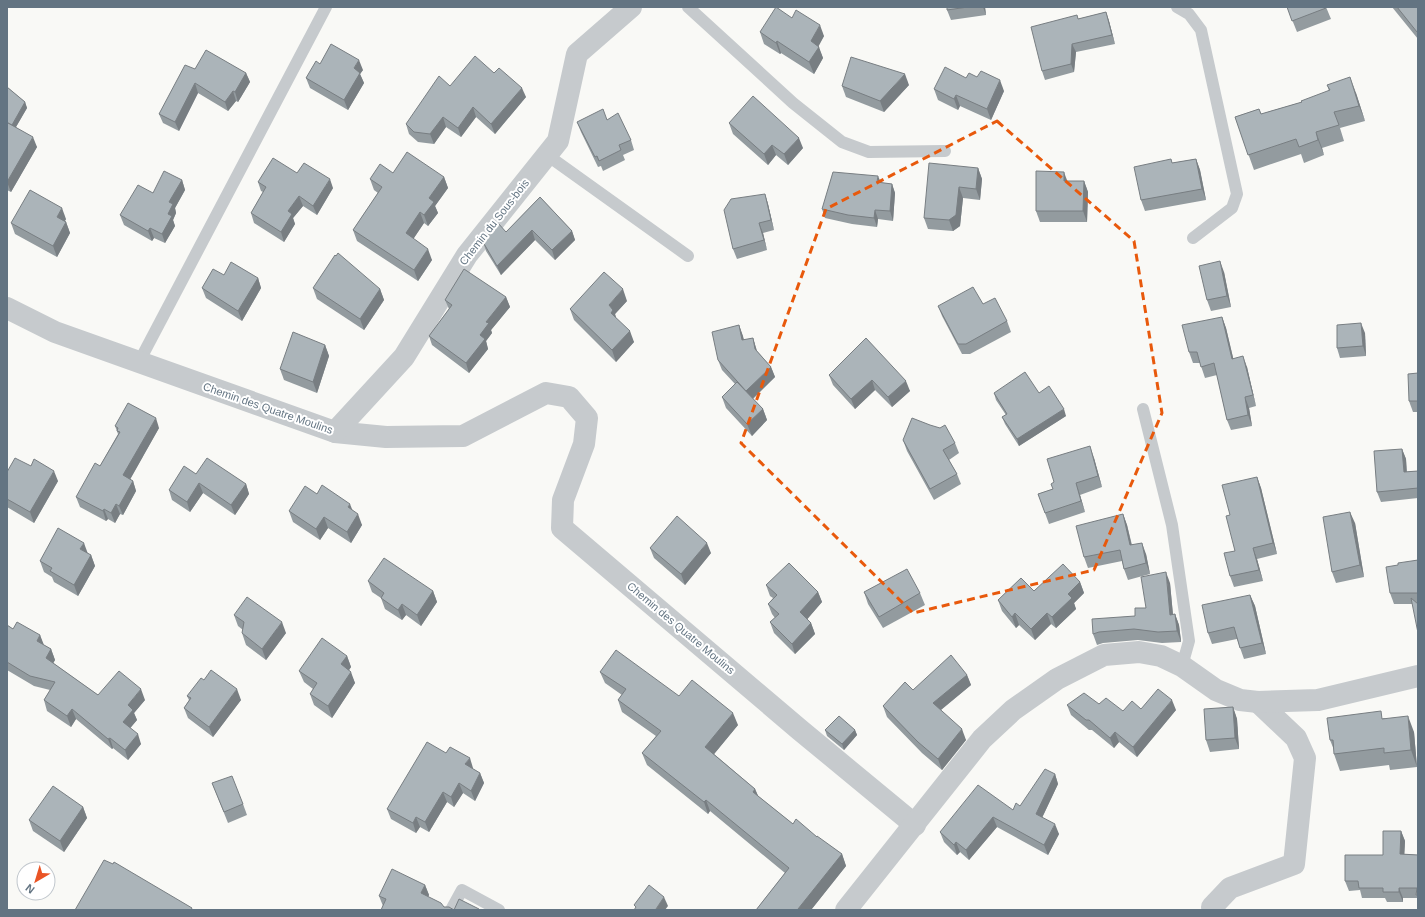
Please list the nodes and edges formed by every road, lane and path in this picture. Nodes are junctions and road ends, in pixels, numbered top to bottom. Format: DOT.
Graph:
graph roads {
  1 [pos="326,7"];
  2 [pos="631,7"];
  3 [pos="688,7"];
  4 [pos="1177,7"];
  5 [pos="945,151"];
  6 [pos="547,155"];
  7 [pos="1193,238"];
  8 [pos="688,256"];
  9 [pos="7,308"];
  10 [pos="139,362"];
  11 [pos="1143,409"];
  12 [pos="335,432"];
  13 [pos="1182,666"];
  14 [pos="1418,676"];
  15 [pos="1258,702"];
  16 [pos="915,825"];
  17 [pos="1212,907"];
  18 [pos="451,910"];
  19 [pos="499,910"];
  20 [pos="846,910"];
  1 -- 10 [label="lane"];
  2 -- 6 [label="street, Chemin du Sous-bois"];
  3 -- 5 [label="lane"];
  4 -- 7 [label="lane"];
  6 -- 8 [label="lane"];
  6 -- 12 [label="street, Chemin du Sous-bois"];
  9 -- 10 [label="street, Chemin des Quatre Moulins"];
  10 -- 12 [label="street, Chemin des Quatre Moulins"];
  11 -- 13 [label="lane"];
  12 -- 16 [label="street, Chemin des Quatre Moulins"];
  13 -- 15 [label="street"];
  13 -- 16 [label="street"];
  14 -- 15 [label="street"];
  15 -- 17 [label="street"];
  16 -- 20 [label="street"];
  18 -- 19 [label="lane"];
}
